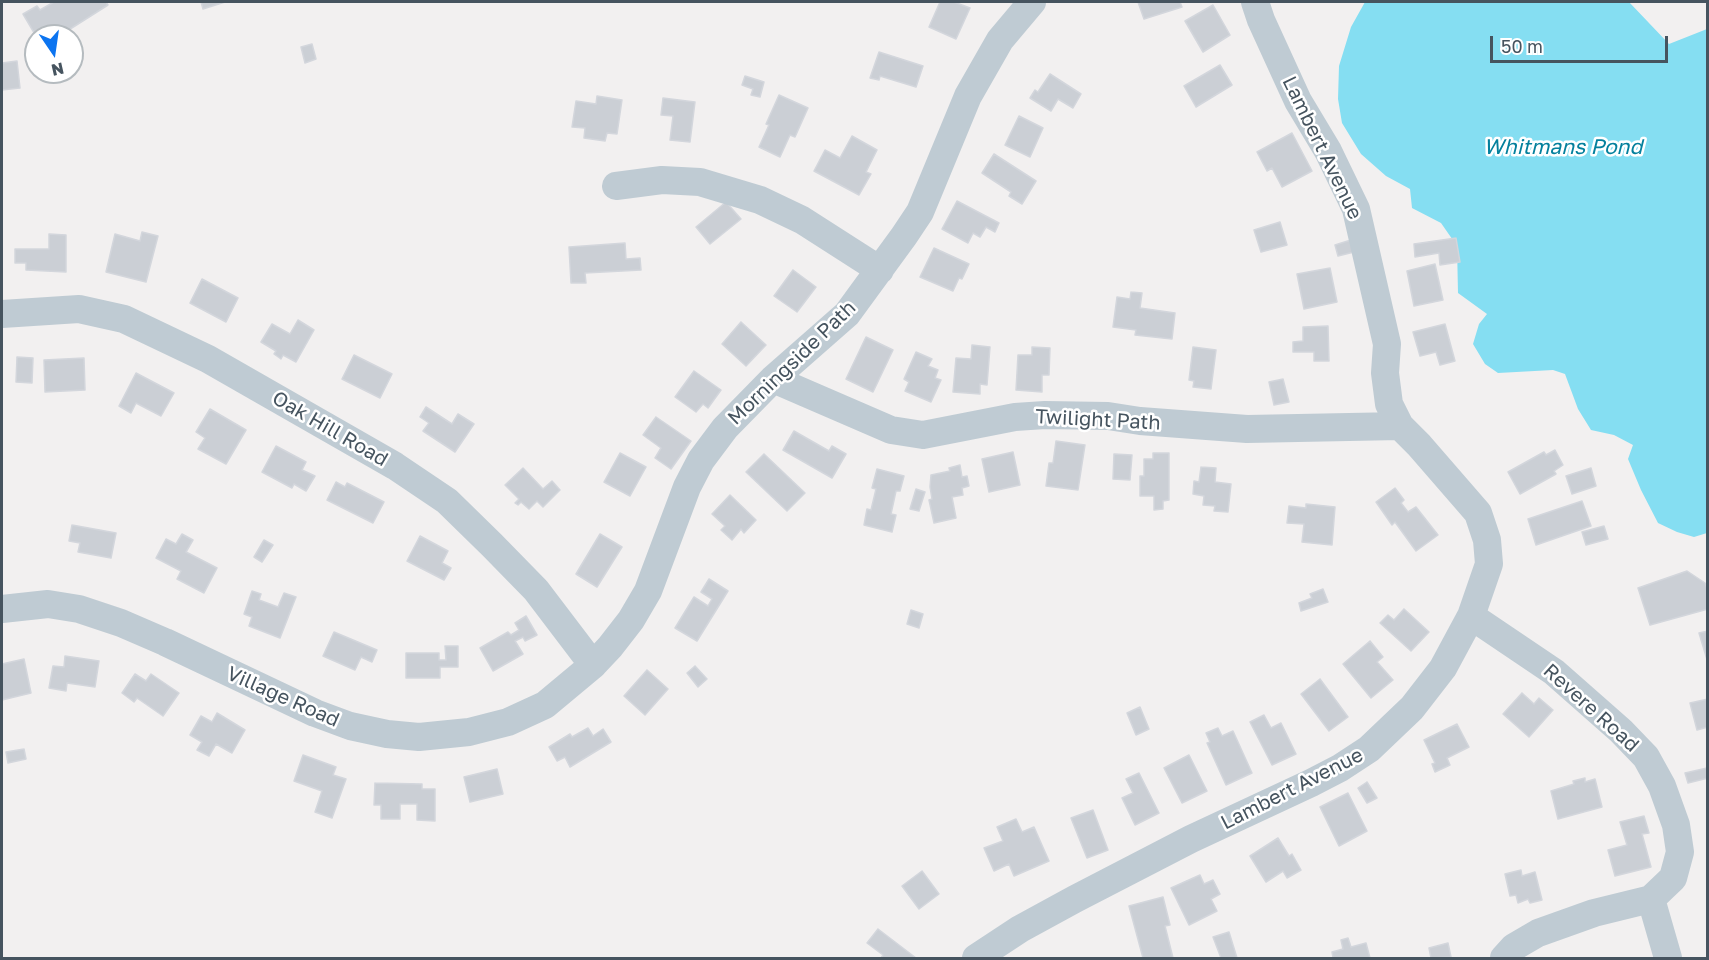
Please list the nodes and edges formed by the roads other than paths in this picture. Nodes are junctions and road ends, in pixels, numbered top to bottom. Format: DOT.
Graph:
graph roads {
  1 [pos="1032,2"];
  2 [pos="1255,2"];
  3 [pos="616,186"];
  4 [pos="880,270"];
  5 [pos="2,314"];
  6 [pos="773,379"];
  7 [pos="1400,426"];
  8 [pos="2,609"];
  9 [pos="1471,616"];
  10 [pos="593,665"];
  11 [pos="1651,899"];
  12 [pos="976,958"];
  13 [pos="1504,958"];
  14 [pos="1668,958"];
  1 -- 4 [label="street, Morningside Path"];
  2 -- 7 [label="street, Lambert Avenue"];
  3 -- 4 [label="street"];
  4 -- 6 [label="street, Morningside Path"];
  5 -- 10 [label="street, Oak Hill Road"];
  6 -- 7 [label="street, Twilight Path"];
  6 -- 10 [label="street, Morningside Path"];
  7 -- 9 [label="street, Lambert Avenue"];
  8 -- 10 [label="street, Village Road"];
  9 -- 11 [label="street, Revere Road"];
  9 -- 12 [label="street, Lambert Avenue"];
  11 -- 13 [label="street"];
  11 -- 14 [label="street"];
}
